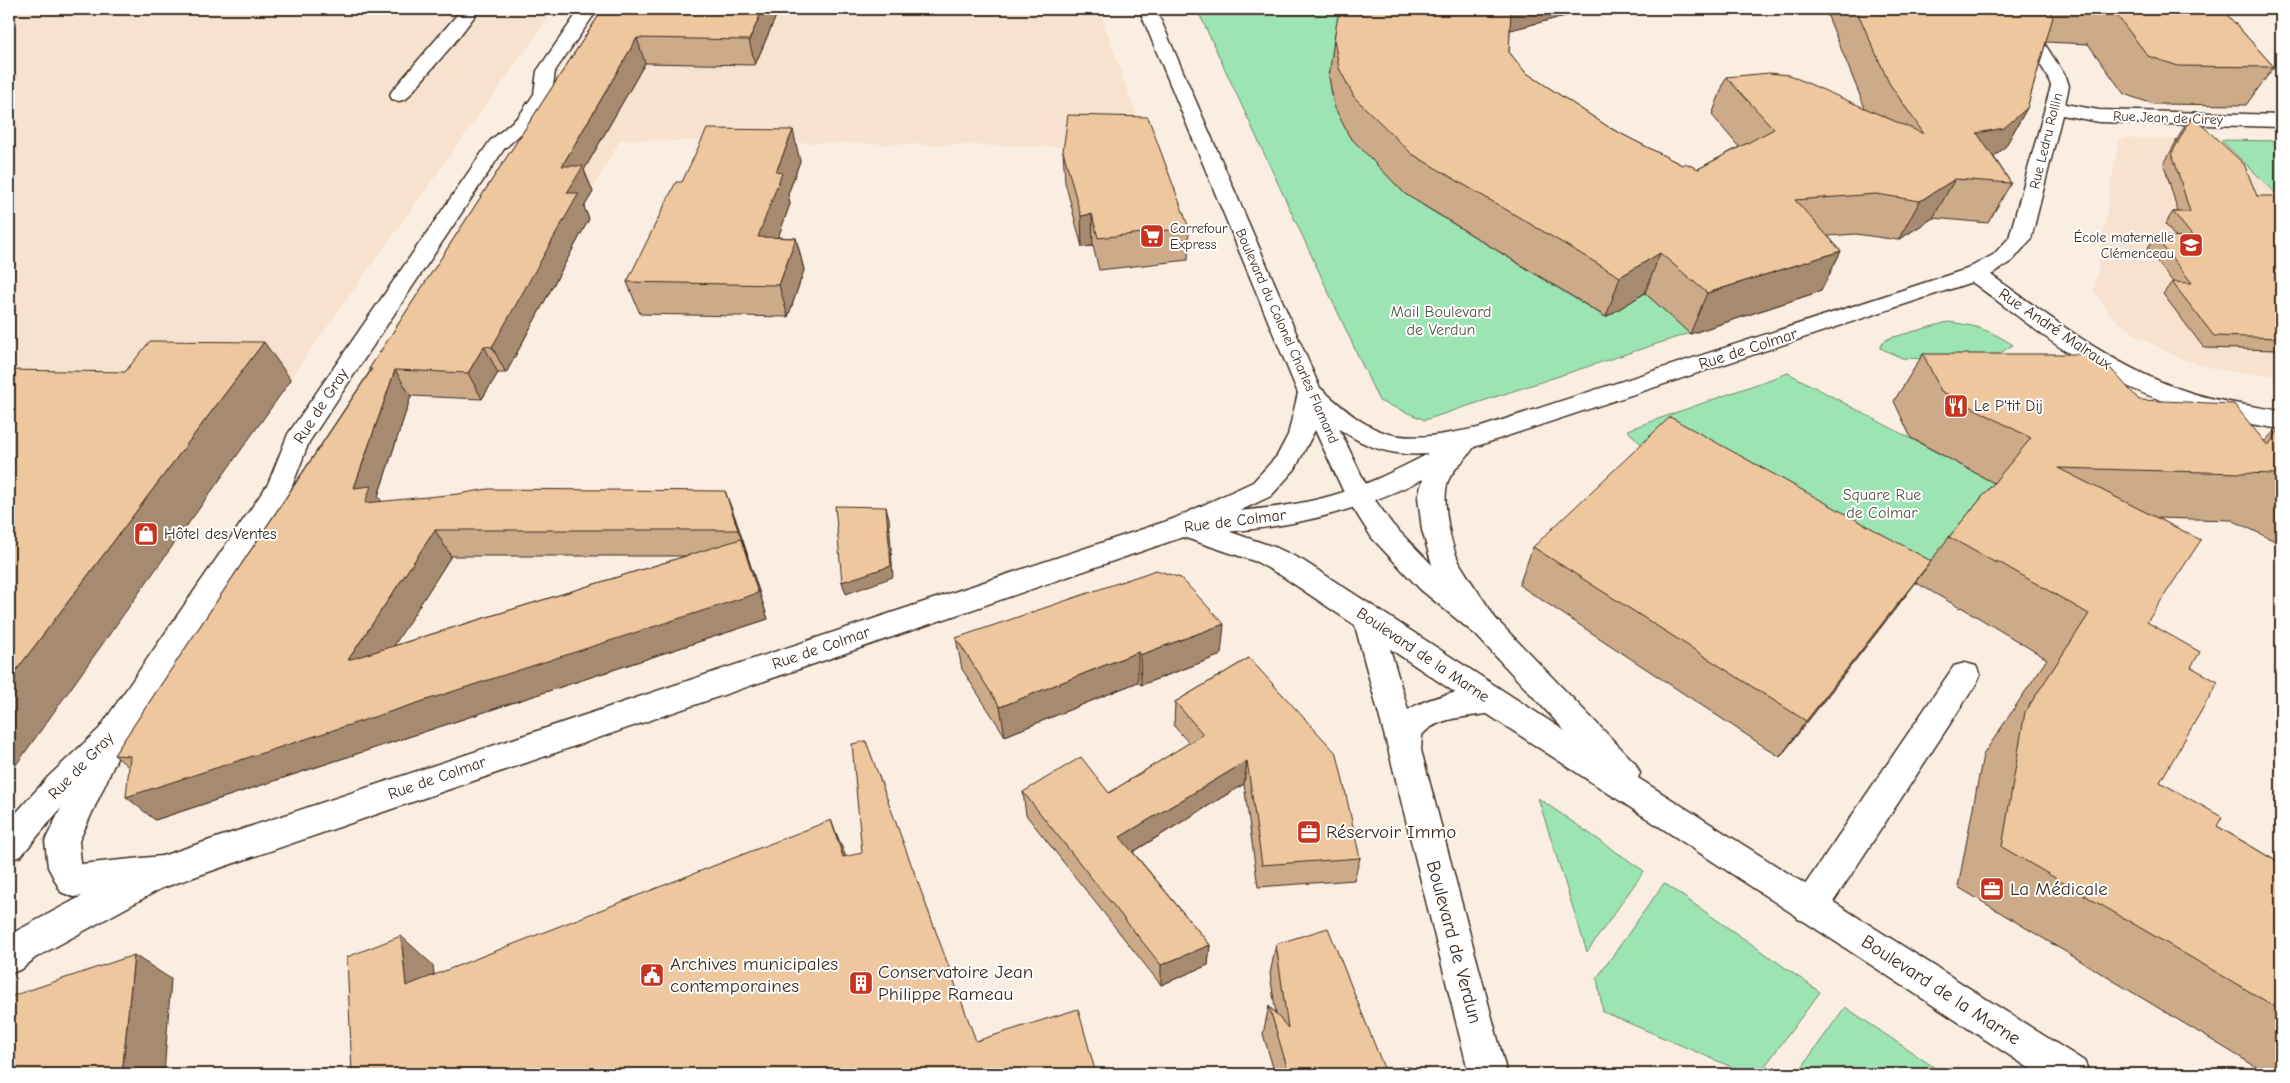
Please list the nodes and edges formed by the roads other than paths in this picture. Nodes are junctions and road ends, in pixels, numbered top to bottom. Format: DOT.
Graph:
graph roads {
  1 [pos="471,9"];
  2 [pos="589,9"];
  3 [pos="1147,9"];
  4 [pos="2014,9"];
  5 [pos="399,95"];
  6 [pos="2056,108"];
  7 [pos="2281,121"];
  8 [pos="2012,252"];
  9 [pos="1975,274"];
  10 [pos="1310,393"];
  11 [pos="2281,420"];
  12 [pos="1480,437"];
  13 [pos="1359,497"];
  14 [pos="1183,526"];
  15 [pos="1367,618"];
  16 [pos="1486,627"];
  17 [pos="1965,675"];
  18 [pos="1492,701"];
  19 [pos="110,739"];
  20 [pos="1405,753"];
  21 [pos="1653,804"];
  22 [pos="9,845"];
  23 [pos="162,872"];
  24 [pos="1810,907"];
  25 [pos="9,957"];
  26 [pos="1488,1074"];
  27 [pos="2071,1074"];
  1 -- 5 [label="street"];
  2 -- 19 [label="street, Rue de Gray"];
  3 -- 10 [label="street, Boulevard du Colonel Charles Flamand"];
  4 -- 6 [label="street, Rue Ledru Rollin"];
  6 -- 7 [label="street, Rue Jean de Cirey"];
  6 -- 8 [label="street, Rue Ledru Rollin"];
  8 -- 9 [label="street, Rue de Colmar"];
  9 -- 11 [label="street, Rue André Malraux"];
  9 -- 12 [label="street, Rue de Colmar"];
  10 -- 12 [label="street, Rue de Colmar"];
  10 -- 13 [label="street, Boulevard du Colonel Charles Flamand"];
  10 -- 14 [label="street"];
  12 -- 13 [label="street, Rue de Colmar"];
  12 -- 16 [label="street, Boulevard de la Marne"];
  13 -- 14 [label="street, Rue de Colmar"];
  13 -- 16 [label="street, Boulevard de la Marne"];
  14 -- 15 [label="street, Boulevard de la Marne"];
  14 -- 23 [label="street, Rue de Colmar"];
  15 -- 18 [label="street, Boulevard de la Marne"];
  15 -- 20 [label="street, Boulevard de Verdun"];
  16 -- 21 [label="street, Boulevard de la Marne"];
  17 -- 24 [label="street"];
  18 -- 20 [label="street, Boulevard de Verdun"];
  18 -- 21 [label="street, Boulevard de la Marne"];
  19 -- 22 [label="street, Rue de Gray"];
  19 -- 23 [label="street, Rue de Colmar"];
  20 -- 26 [label="street, Boulevard de Verdun"];
  21 -- 24 [label="street, Boulevard de la Marne"];
  23 -- 25 [label="street, Rue de Colmar"];
  24 -- 27 [label="street, Boulevard de la Marne"];
}
